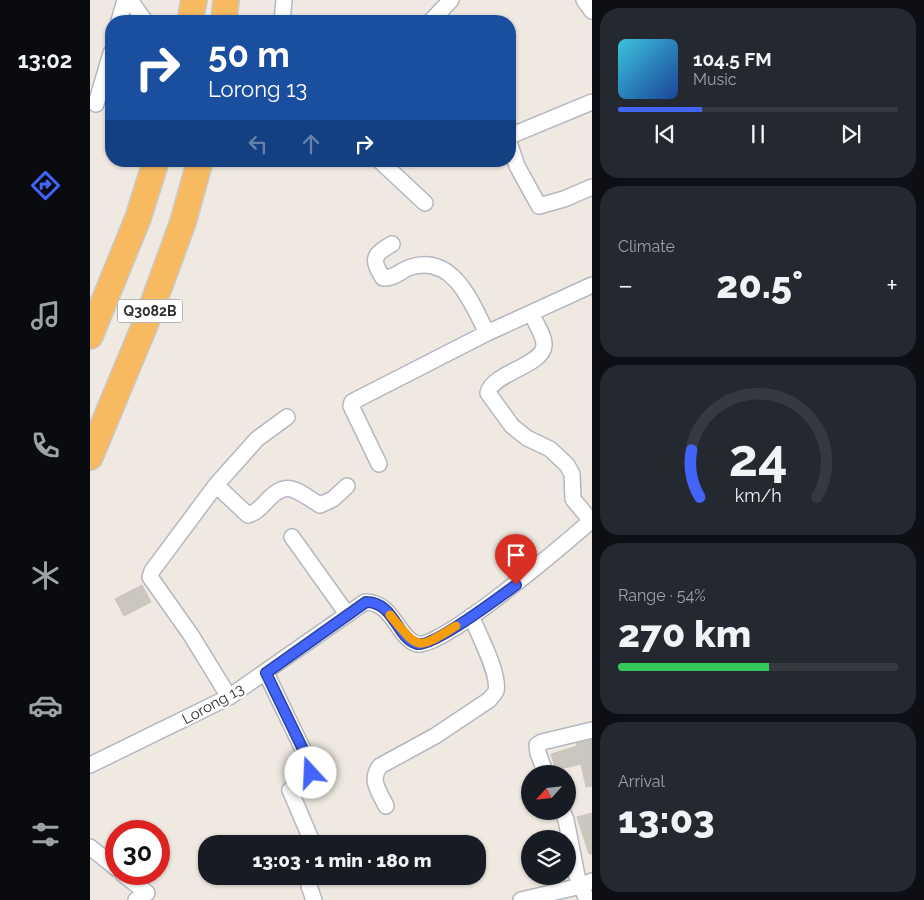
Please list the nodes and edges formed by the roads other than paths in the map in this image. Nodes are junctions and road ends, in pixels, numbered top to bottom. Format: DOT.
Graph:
graph roads {
  1 [pos="125,0"];
  2 [pos="130,0"];
  3 [pos="194,0"];
  4 [pos="226,0"];
  5 [pos="284,0"];
  6 [pos="451,0"];
  7 [pos="121,15"];
  8 [pos="141,15"];
  9 [pos="191,15"];
  10 [pos="225,15"];
  11 [pos="283,15"];
  12 [pos="437,15"];
  13 [pos="105,73"];
  14 [pos="592,102"];
  15 [pos="96,104"];
  16 [pos="516,136"];
  17 [pos="516,162"];
  18 [pos="154,167"];
  19 [pos="198,167"];
  20 [pos="386,167"];
  21 [pos="592,188"];
  22 [pos="425,203"];
  23 [pos="392,244"];
  24 [pos="592,285"];
  25 [pos="531,313"];
  26 [pos="488,333"];
  27 [pos="90,336"];
  28 [pos="287,417"];
  29 [pos="90,457"];
  30 [pos="379,464"];
  31 [pos="216,485"];
  32 [pos="347,486"];
  33 [pos="591,521"];
  34 [pos="292,537"];
  35 [pos="347,614"];
  36 [pos="471,616"];
  37 [pos="266,673"];
  38 [pos="229,697"];
  39 [pos="592,730"];
  40 [pos="90,765"];
  41 [pos="543,765"];
  42 [pos="386,806"];
  43 [pos="565,820"];
  44 [pos="308,835"];
  45 [pos="90,847"];
  46 [pos="105,859"];
  47 [pos="586,883"];
  48 [pos="138,885"];
  49 [pos="309,885"];
  50 [pos="136,900"];
  51 [pos="314,900"];
  52 [pos="521,900"];
  53 [pos="587,900"];
  1 -- 7 [label="street"];
  2 -- 8 [label="street"];
  3 -- 9 [label="highway"];
  4 -- 10 [label="highway"];
  5 -- 11 [label="street"];
  6 -- 12 [label="street"];
  13 -- 15 [label="street"];
  14 -- 16 [label="street"];
  17 -- 21 [label="street"];
  18 -- 27 [label="highway"];
  19 -- 29 [label="highway, Q3082B"];
  20 -- 22 [label="street"];
  23 -- 26 [label="street"];
  24 -- 25 [label="street"];
  25 -- 26 [label="street"];
  25 -- 33 [label="street"];
  26 -- 30 [label="street"];
  28 -- 31 [label="street"];
  31 -- 32 [label="street"];
  31 -- 38 [label="street"];
  33 -- 36 [label="street, Lorong 13"];
  34 -- 35 [label="street"];
  35 -- 36 [label="street, Lorong 13"];
  35 -- 37 [label="street, Lorong 13"];
  36 -- 42 [label="street"];
  37 -- 38 [label="street, Lorong 13"];
  37 -- 44 [label="street"];
  38 -- 40 [label="street, Lorong 13"];
  39 -- 41 [label="street"];
  43 -- 47 [label="street"];
  45 -- 46 [label="street"];
  47 -- 52 [label="street"];
  47 -- 53 [label="street"];
  48 -- 50 [label="street"];
  49 -- 51 [label="street"];
}
